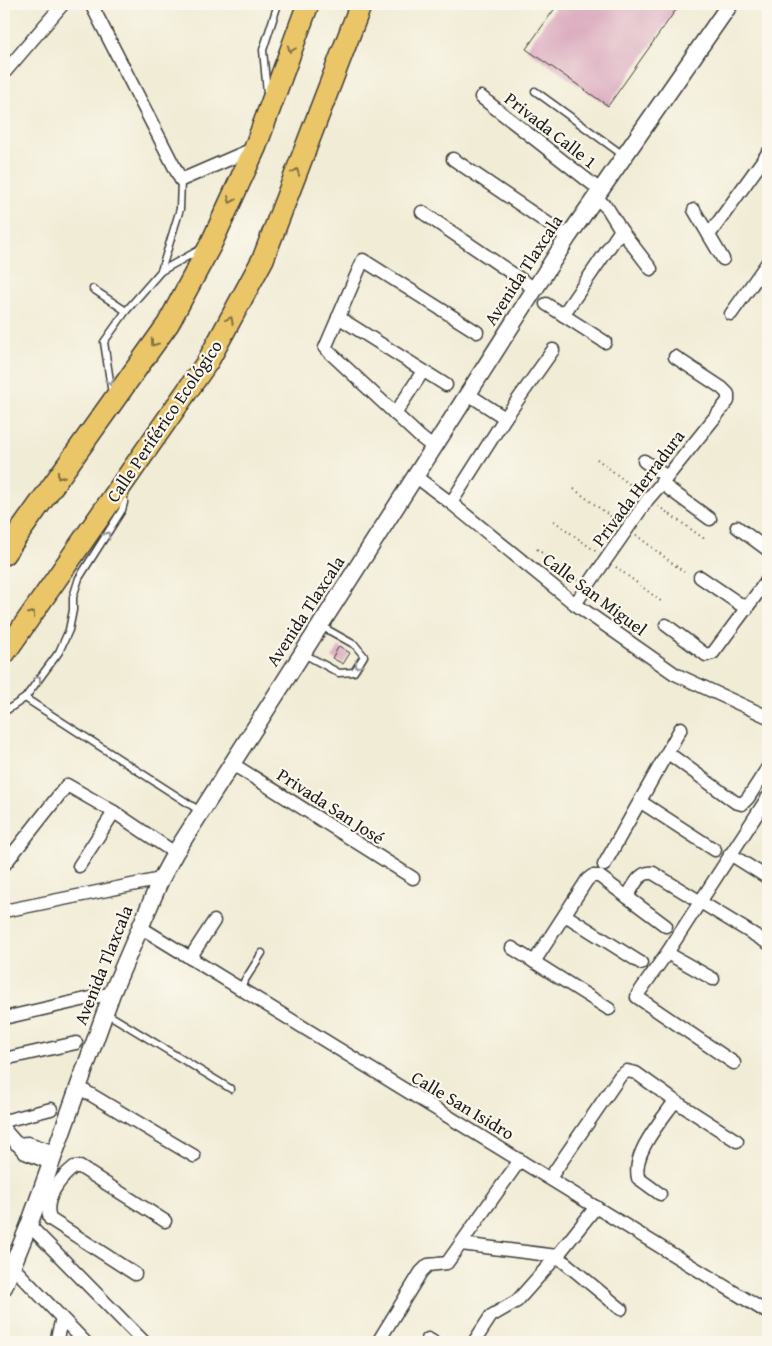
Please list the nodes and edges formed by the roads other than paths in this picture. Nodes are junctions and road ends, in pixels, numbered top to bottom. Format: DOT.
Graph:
graph roads {
  1 [pos="63,4"];
  2 [pos="90,4"];
  3 [pos="278,4"];
  4 [pos="308,4"];
  5 [pos="361,4"];
  6 [pos="730,4"];
  7 [pos="4,73"];
  8 [pos="535,91"];
  9 [pos="481,97"];
  10 [pos="269,108"];
  11 [pos="254,148"];
  12 [pos="768,153"];
  13 [pos="624,156"];
  14 [pos="453,159"];
  15 [pos="181,180"];
  16 [pos="598,193"];
  17 [pos="694,210"];
  18 [pos="422,212"];
  19 [pos="620,230"];
  20 [pos="709,236"];
  21 [pos="568,237"];
  22 [pos="212,244"];
  23 [pos="723,259"];
  24 [pos="768,262"];
  25 [pos="651,269"];
  26 [pos="161,271"];
  27 [pos="94,289"];
  28 [pos="535,289"];
  29 [pos="546,304"];
  30 [pos="126,311"];
  31 [pos="731,314"];
  32 [pos="564,316"];
  33 [pos="338,317"];
  34 [pos="477,332"];
  35 [pos="605,342"];
  36 [pos="552,350"];
  37 [pos="675,357"];
  38 [pos="423,371"];
  39 [pos="446,385"];
  40 [pos="473,398"];
  41 [pos="113,402"];
  42 [pos="395,414"];
  43 [pos="505,418"];
  44 [pos="434,448"];
  45 [pos="644,460"];
  46 [pos="415,476"];
  47 [pos="664,480"];
  48 [pos="123,483"];
  49 [pos="451,503"];
  50 [pos="710,519"];
  51 [pos="737,527"];
  52 [pos="10,531"];
  53 [pos="768,550"];
  54 [pos="4,554"];
  55 [pos="700,577"];
  56 [pos="768,579"];
  57 [pos="575,604"];
  58 [pos="747,609"];
  59 [pos="666,624"];
  60 [pos="320,625"];
  61 [pos="302,653"];
  62 [pos="4,654"];
  63 [pos="25,698"];
  64 [pos="4,712"];
  65 [pos="768,718"];
  66 [pos="681,728"];
  67 [pos="668,753"];
  68 [pos="231,763"];
  69 [pos="768,767"];
  70 [pos="641,802"];
  71 [pos="766,804"];
  72 [pos="114,812"];
  73 [pos="201,812"];
  74 [pos="170,850"];
  75 [pos="715,850"];
  76 [pos="730,854"];
  77 [pos="4,865"];
  78 [pos="79,866"];
  79 [pos="601,871"];
  80 [pos="413,878"];
  81 [pos="768,878"];
  82 [pos="156,880"];
  83 [pos="627,897"];
  84 [pos="700,902"];
  85 [pos="4,910"];
  86 [pos="565,915"];
  87 [pos="214,921"];
  88 [pos="666,926"];
  89 [pos="140,927"];
  90 [pos="768,943"];
  91 [pos="512,948"];
  92 [pos="262,953"];
  93 [pos="667,953"];
  94 [pos="190,958"];
  95 [pos="534,962"];
  96 [pos="641,963"];
  97 [pos="713,978"];
  98 [pos="240,988"];
  99 [pos="107,994"];
  100 [pos="609,1009"];
  101 [pos="105,1012"];
  102 [pos="4,1018"];
  103 [pos="76,1043"];
  104 [pos="4,1059"];
  105 [pos="734,1063"];
  106 [pos="78,1088"];
  107 [pos="231,1089"];
  108 [pos="675,1101"];
  109 [pos="51,1109"];
  110 [pos="4,1121"];
  111 [pos="4,1129"];
  112 [pos="737,1141"];
  113 [pos="194,1156"];
  114 [pos="520,1160"];
  115 [pos="51,1177"];
  116 [pos="550,1178"];
  117 [pos="660,1194"];
  118 [pos="596,1207"];
  119 [pos="165,1221"];
  120 [pos="29,1224"];
  121 [pos="461,1244"];
  122 [pos="557,1256"];
  123 [pos="12,1265"];
  124 [pos="135,1274"];
  125 [pos="4,1287"];
  126 [pos="621,1309"];
  127 [pos="768,1313"];
  128 [pos="62,1318"];
  129 [pos="56,1342"];
  130 [pos="85,1342"];
  131 [pos="144,1342"];
  132 [pos="378,1342"];
  133 [pos="474,1342"];
  1 -- 7 [label="street"];
  2 -- 15 [label="street"];
  3 -- 10 [label="lane"];
  4 -- 10 [label="highway, one-way"];
  48 -- 5 [label="highway, Calle Periférico Ecológico, one-way"];
  6 -- 13 [label="street, Avenida Tlaxcala"];
  8 -- 13 [label="lane"];
  9 -- 16 [label="street, Privada Calle 1"];
  10 -- 11 [label="highway"];
  11 -- 15 [label="street"];
  11 -- 22 [label="highway, one-way"];
  12 -- 20 [label="street"];
  13 -- 16 [label="street, Avenida Tlaxcala"];
  14 -- 21 [label="street"];
  15 -- 26 [label="lane"];
  16 -- 19 [label="street, Privada Calle 1"];
  16 -- 21 [label="street, Avenida Tlaxcala"];
  17 -- 20 [label="street"];
  18 -- 28 [label="street"];
  19 -- 25 [label="street, Privada Calle 1"];
  19 -- 32 [label="street"];
  20 -- 23 [label="street"];
  21 -- 28 [label="street, Avenida Tlaxcala"];
  22 -- 26 [label="lane"];
  22 -- 41 [label="highway, one-way"];
  24 -- 31 [label="street"];
  26 -- 30 [label="lane"];
  27 -- 30 [label="lane"];
  28 -- 40 [label="street, Avenida Tlaxcala"];
  29 -- 32 [label="street"];
  30 -- 41 [label="lane, one-way"];
  32 -- 35 [label="street"];
  33 -- 34 [label="street"];
  33 -- 38 [label="street"];
  33 -- 42 [label="street"];
  36 -- 43 [label="street"];
  37 -- 47 [label="street, Privada Herradura"];
  38 -- 39 [label="street"];
  38 -- 42 [label="street"];
  40 -- 43 [label="street"];
  40 -- 44 [label="street, Avenida Tlaxcala"];
  41 -- 52 [label="highway, one-way"];
  42 -- 44 [label="street"];
  43 -- 49 [label="street"];
  44 -- 46 [label="street, Avenida Tlaxcala"];
  45 -- 47 [label="street"];
  46 -- 49 [label="street, Calle San Miguel"];
  46 -- 60 [label="street, Avenida Tlaxcala"];
  47 -- 50 [label="street"];
  47 -- 57 [label="street, Privada Herradura"];
  62 -- 48 [label="highway, Calle Periférico Ecológico, one-way"];
  63 -- 48 [label="lane, one-way"];
  49 -- 57 [label="street, Calle San Miguel"];
  51 -- 53 [label="street"];
  52 -- 54 [label="highway"];
  55 -- 58 [label="street"];
  56 -- 58 [label="street"];
  57 -- 65 [label="street, Calle San Miguel"];
  58 -- 59 [label="street"];
  60 -- 61 [label="street, Avenida Tlaxcala"];
  60 -- 61 [label="lane, one-way"];
  61 -- 68 [label="street, Avenida Tlaxcala"];
  63 -- 64 [label="lane"];
  63 -- 73 [label="lane"];
  66 -- 67 [label="street"];
  67 -- 69 [label="street"];
  67 -- 70 [label="street"];
  68 -- 73 [label="street, Avenida Tlaxcala"];
  68 -- 80 [label="street, Privada San José"];
  70 -- 75 [label="street"];
  70 -- 79 [label="street"];
  71 -- 76 [label="street"];
  72 -- 74 [label="street"];
  72 -- 77 [label="street"];
  72 -- 78 [label="street"];
  73 -- 74 [label="street, Avenida Tlaxcala"];
  74 -- 82 [label="street, Avenida Tlaxcala"];
  76 -- 81 [label="street"];
  76 -- 84 [label="street"];
  79 -- 83 [label="street"];
  79 -- 86 [label="street"];
  82 -- 85 [label="street"];
  82 -- 89 [label="street, Avenida Tlaxcala"];
  83 -- 84 [label="street"];
  83 -- 88 [label="street"];
  84 -- 90 [label="street"];
  84 -- 93 [label="street"];
  86 -- 95 [label="street"];
  86 -- 96 [label="street"];
  87 -- 94 [label="street"];
  89 -- 94 [label="street, Calle San Isidro"];
  89 -- 99 [label="street, Avenida Tlaxcala"];
  91 -- 95 [label="street"];
  92 -- 98 [label="lane"];
  93 -- 97 [label="street"];
  93 -- 105 [label="street"];
  94 -- 98 [label="street, Calle San Isidro"];
  95 -- 100 [label="street"];
  98 -- 114 [label="street, Calle San Isidro"];
  99 -- 101 [label="street, Avenida Tlaxcala"];
  99 -- 102 [label="street"];
  101 -- 106 [label="street, Avenida Tlaxcala"];
  101 -- 107 [label="lane"];
  103 -- 104 [label="street"];
  106 -- 113 [label="street"];
  106 -- 115 [label="street, Avenida Tlaxcala"];
  108 -- 112 [label="street"];
  108 -- 116 [label="street"];
  108 -- 117 [label="street"];
  109 -- 110 [label="street"];
  111 -- 115 [label="street"];
  114 -- 116 [label="street, Calle San Isidro"];
  114 -- 121 [label="street"];
  115 -- 119 [label="street"];
  115 -- 120 [label="street, Avenida Tlaxcala"];
  115 -- 124 [label="street"];
  116 -- 118 [label="street, Calle San Isidro"];
  118 -- 122 [label="street"];
  118 -- 127 [label="street, Calle San Isidro"];
  120 -- 123 [label="street, Avenida Tlaxcala"];
  120 -- 131 [label="street"];
  121 -- 122 [label="street"];
  121 -- 132 [label="street"];
  122 -- 126 [label="street"];
  122 -- 133 [label="street"];
  123 -- 125 [label="street, Avenida Tlaxcala"];
  123 -- 128 [label="street"];
  128 -- 129 [label="street"];
  128 -- 130 [label="street"];
}
